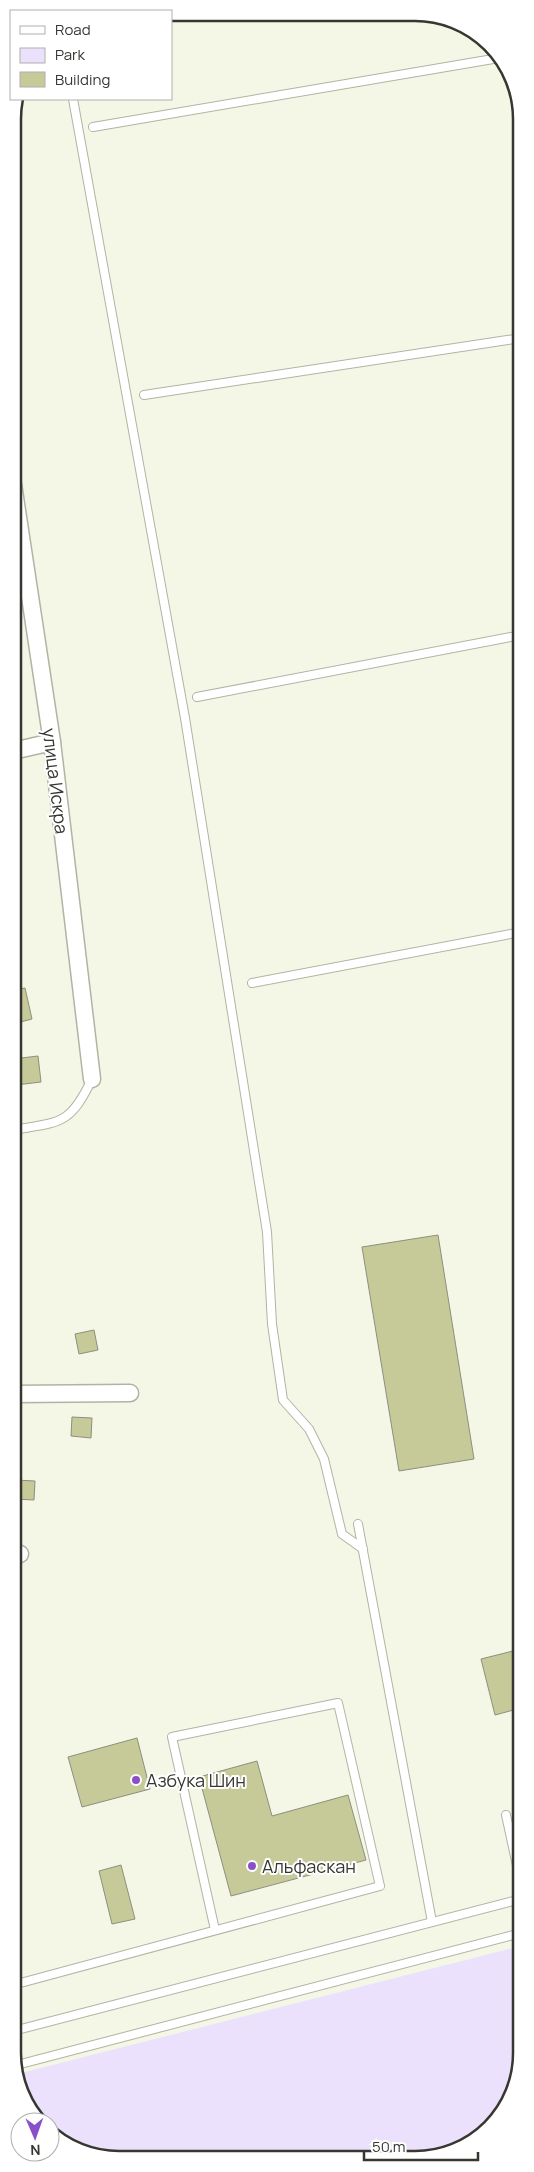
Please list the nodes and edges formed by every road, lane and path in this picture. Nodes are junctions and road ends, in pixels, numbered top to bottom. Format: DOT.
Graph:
graph roads {
  1 [pos="491,59"];
  2 [pos="73,100"];
  3 [pos="92,127"];
  4 [pos="513,339"];
  5 [pos="144,395"];
  6 [pos="21,537"];
  7 [pos="513,637"];
  8 [pos="197,697"];
  9 [pos="52,742"];
  10 [pos="21,749"];
  11 [pos="513,934"];
  12 [pos="252,983"];
  13 [pos="92,1079"];
  14 [pos="21,1129"];
  15 [pos="130,1393"];
  16 [pos="21,1394"];
  17 [pos="358,1524"];
  18 [pos="363,1549"];
  19 [pos="506,1815"];
  20 [pos="513,1847"];
  21 [pos="513,1901"];
  22 [pos="432,1922"];
  23 [pos="215,1930"];
  24 [pos="513,1935"];
  25 [pos="21,1983"];
  26 [pos="21,2029"];
  27 [pos="22,2064"];
  1 -- 3 [label="lane"];
  2 -- 18 [label="lane"];
  4 -- 5 [label="lane"];
  6 -- 9 [label="street, улица Искра"];
  7 -- 8 [label="lane"];
  9 -- 10 [label="street"];
  9 -- 13 [label="street, улица Искра"];
  11 -- 12 [label="lane"];
  13 -- 14 [label="lane"];
  15 -- 16 [label="street"];
  17 -- 18 [label="lane"];
  18 -- 22 [label="lane"];
  19 -- 20 [label="lane"];
  21 -- 22 [label="lane"];
  22 -- 26 [label="lane"];
  23 -- 23 [label="lane"];
  23 -- 25 [label="lane"];
  24 -- 27 [label="lane"];
}
